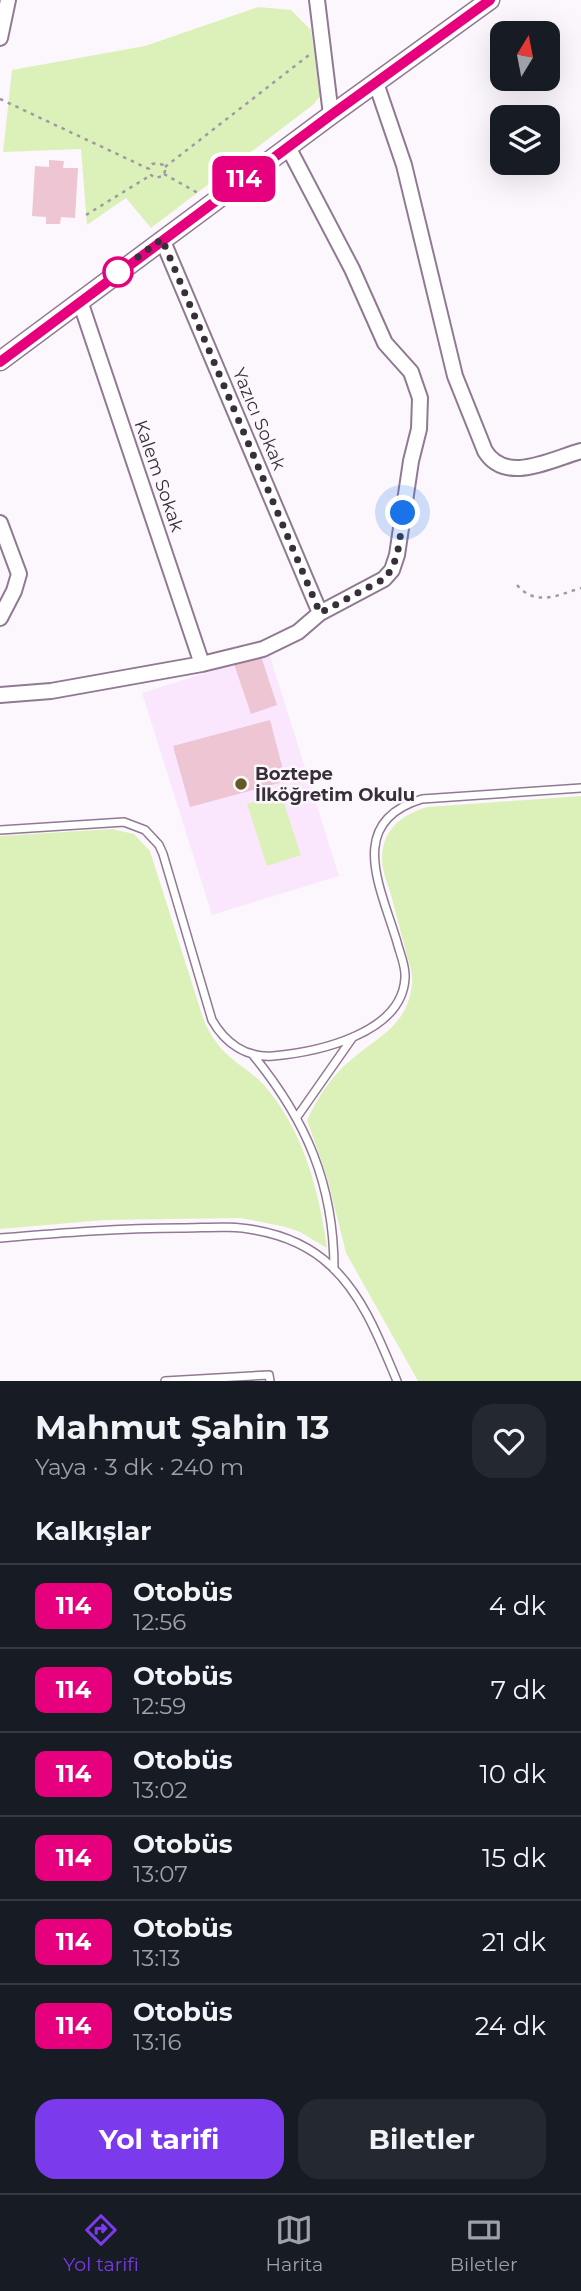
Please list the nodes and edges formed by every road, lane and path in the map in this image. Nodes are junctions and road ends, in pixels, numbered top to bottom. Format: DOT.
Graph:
graph roads {
  1 [pos="8,0"];
  2 [pos="317,0"];
  3 [pos="490,0"];
  4 [pos="0,31"];
  5 [pos="0,38"];
  6 [pos="323,44"];
  7 [pos="376,83"];
  8 [pos="0,99"];
  9 [pos="331,115"];
  10 [pos="288,147"];
  11 [pos="164,168"];
  12 [pos="149,169"];
  13 [pos="164,174"];
  14 [pos="151,175"];
  15 [pos="214,201"];
  16 [pos="86,215"];
  17 [pos="162,239"];
  18 [pos="80,301"];
  19 [pos="0,362"];
  20 [pos="581,451"];
  21 [pos="0,523"];
  22 [pos="517,584"];
  23 [pos="581,588"];
  24 [pos="320,613"];
  25 [pos="0,618"];
  26 [pos="202,664"];
  27 [pos="0,695"];
  28 [pos="581,788"];
  29 [pos="0,830"];
  30 [pos="354,1036"];
  31 [pos="252,1055"];
  32 [pos="297,1117"];
  33 [pos="0,1238"];
  34 [pos="334,1269"];
  35 [pos="165,1381"];
  36 [pos="270,1381"];
  37 [pos="397,1381"];
  1 -- 4 [label="street"];
  2 -- 6 [label="street"];
  3 -- 7 [label="street"];
  4 -- 5 [label="street"];
  6 -- 9 [label="street"];
  6 -- 11 [label="path"];
  7 -- 9 [label="street"];
  7 -- 20 [label="street"];
  8 -- 12 [label="path"];
  9 -- 10 [label="street"];
  10 -- 15 [label="street"];
  10 -- 24 [label="street"];
  11 -- 12 [label="path"];
  11 -- 13 [label="path"];
  12 -- 14 [label="path"];
  13 -- 14 [label="path"];
  13 -- 15 [label="path"];
  14 -- 16 [label="path"];
  15 -- 17 [label="street"];
  17 -- 18 [label="street"];
  17 -- 24 [label="street, Yazıcı Sokak"];
  18 -- 19 [label="street"];
  18 -- 26 [label="street, Kalem Sokak"];
  21 -- 25 [label="street"];
  22 -- 23 [label="path"];
  24 -- 26 [label="street"];
  26 -- 27 [label="street"];
  28 -- 30 [label="lane"];
  29 -- 31 [label="lane"];
  30 -- 31 [label="lane"];
  30 -- 32 [label="lane"];
  31 -- 32 [label="lane"];
  32 -- 34 [label="lane"];
  33 -- 34 [label="lane"];
  34 -- 37 [label="lane"];
  35 -- 36 [label="lane"];
}
